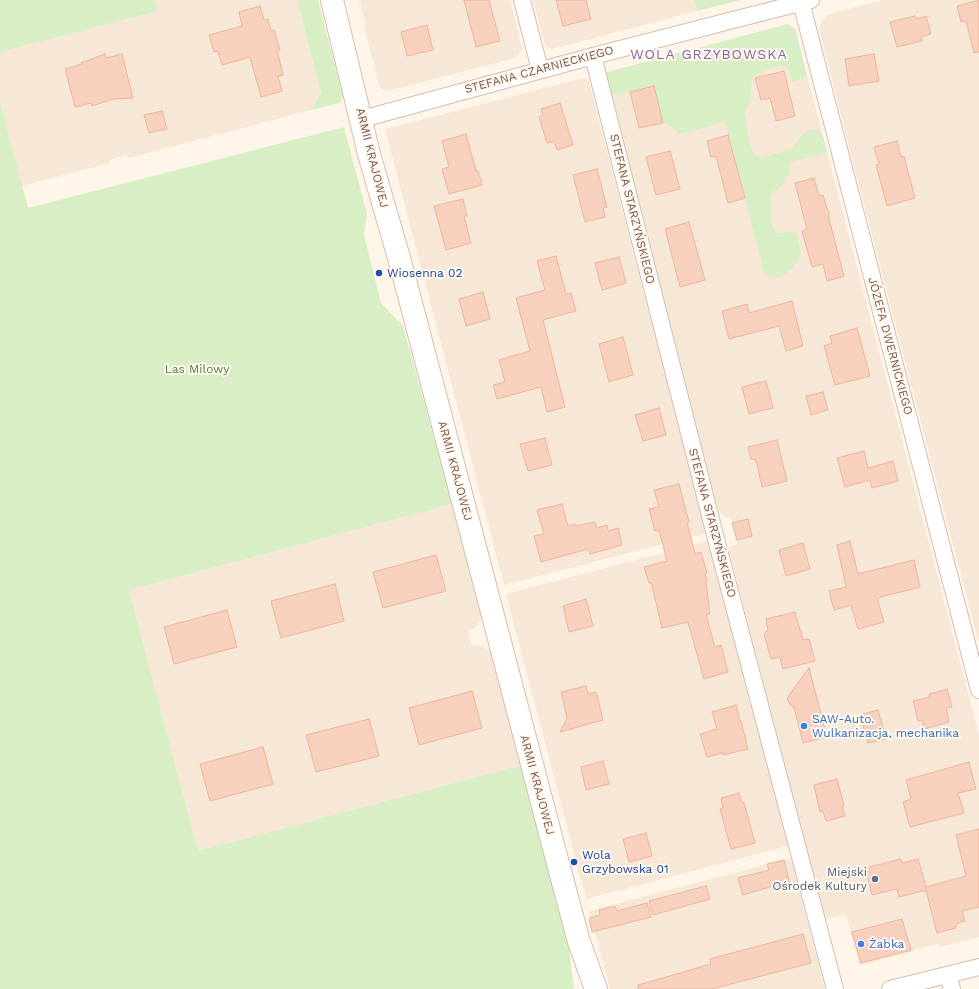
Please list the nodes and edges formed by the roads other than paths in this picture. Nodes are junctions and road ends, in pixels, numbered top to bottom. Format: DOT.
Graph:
graph roads {
  1 [pos="332,0"];
  2 [pos="522,0"];
  3 [pos="806,1"];
  4 [pos="593,56"];
  5 [pos="540,70"];
  6 [pos="362,119"];
  7 [pos="979,690"];
  8 [pos="579,942"];
  9 [pos="979,967"];
  10 [pos="950,982"];
  11 [pos="582,989"];
  12 [pos="596,989"];
  13 [pos="835,989"];
  14 [pos="890,989"];
  1 -- 6 [label="street, ARMII KRAJOWEJ"];
  2 -- 5 [label="street"];
  3 -- 4 [label="street, STEFANA CZARNIECKIEGO"];
  3 -- 7 [label="street, JÓZEFA DWERNICKIEGO"];
  4 -- 5 [label="street, STEFANA CZARNIECKIEGO"];
  4 -- 13 [label="street, STEFANA STARZYŃSKIEGO"];
  5 -- 6 [label="street, STEFANA CZARNIECKIEGO"];
  6 -- 8 [label="street, ARMII KRAJOWEJ"];
  8 -- 11 [label="street, ARMII KRAJOWEJ"];
  8 -- 12 [label="street, ARMII KRAJOWEJ"];
  9 -- 10 [label="street"];
  10 -- 14 [label="street"];
}
